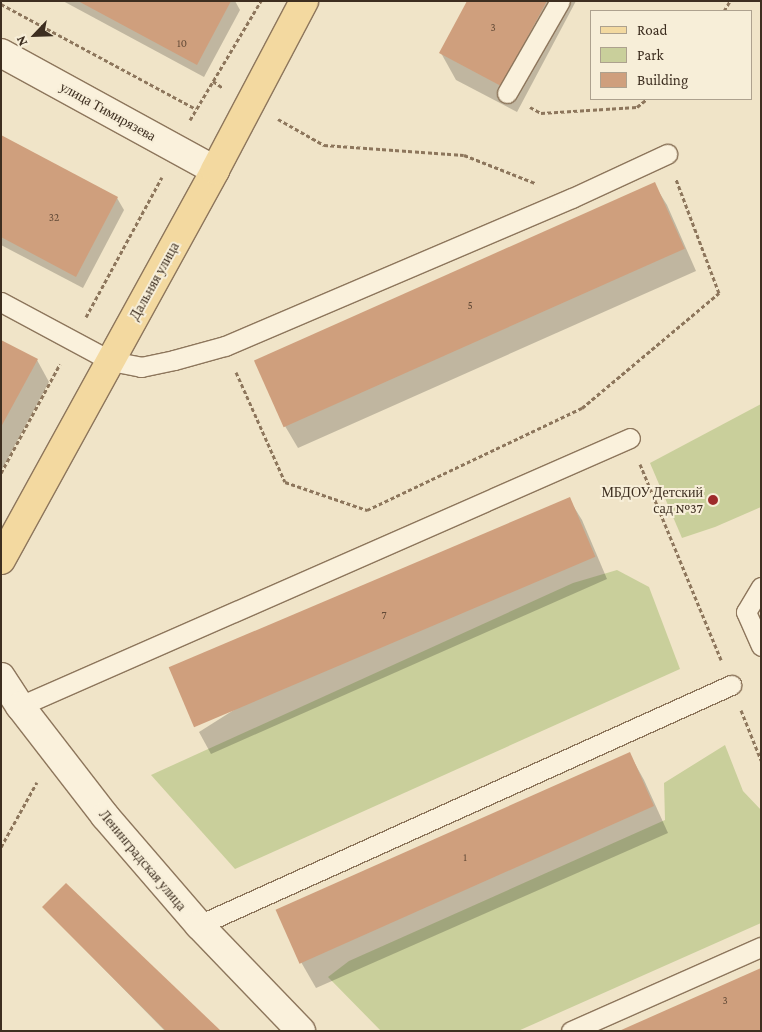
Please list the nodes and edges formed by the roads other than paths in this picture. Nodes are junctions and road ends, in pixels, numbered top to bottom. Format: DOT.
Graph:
graph roads {
  1 [pos="304,1"];
  2 [pos="560,1"];
  3 [pos="1,53"];
  4 [pos="507,93"];
  5 [pos="667,154"];
  6 [pos="216,170"];
  7 [pos="1,302"];
  8 [pos="111,361"];
  9 [pos="630,438"];
  10 [pos="1,560"];
  11 [pos="761,587"];
  12 [pos="761,646"];
  13 [pos="1,677"];
  14 [pos="731,685"];
  15 [pos="20,706"];
  16 [pos="198,925"];
  17 [pos="761,947"];
  18 [pos="301,1031"];
  19 [pos="571,1031"];
  1 -- 6 [label="main road, Дальняя улица"];
  2 -- 4 [label="lane"];
  3 -- 6 [label="street, улица Тимирязева"];
  5 -- 8 [label="lane"];
  6 -- 8 [label="main road, Дальняя улица"];
  7 -- 8 [label="lane"];
  8 -- 10 [label="main road, Дальняя улица"];
  9 -- 15 [label="lane"];
  11 -- 12 [label="lane"];
  13 -- 15 [label="street, Ленинградская улица"];
  14 -- 16 [label="lane"];
  15 -- 16 [label="street, Ленинградская улица"];
  16 -- 18 [label="street, Ленинградская улица"];
  17 -- 19 [label="lane"];
}
